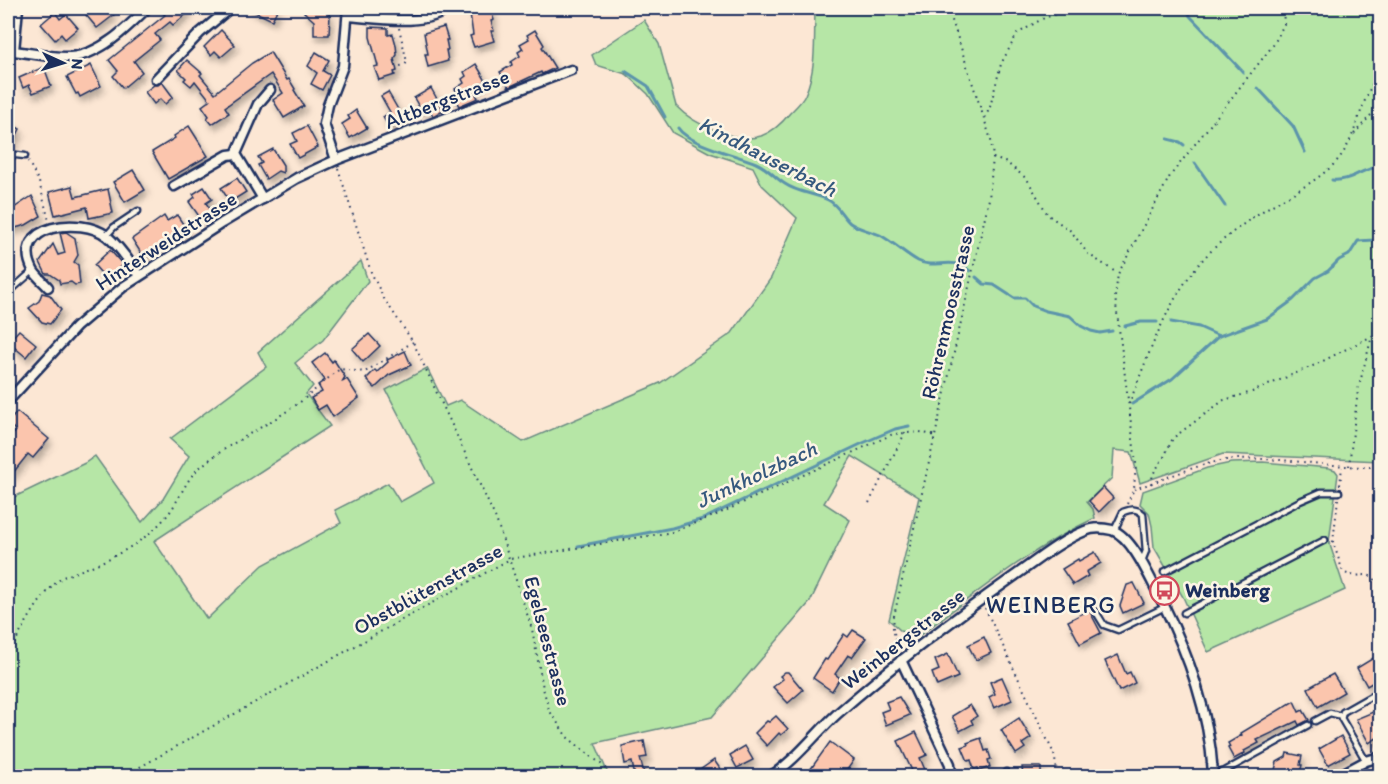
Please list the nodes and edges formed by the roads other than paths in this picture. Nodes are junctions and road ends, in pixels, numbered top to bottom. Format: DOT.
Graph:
graph roads {
  1 [pos="18,8"];
  2 [pos="147,8"];
  3 [pos="230,8"];
  4 [pos="448,8"];
  5 [pos="348,12"];
  6 [pos="11,51"];
  7 [pos="572,70"];
  8 [pos="156,79"];
  9 [pos="270,90"];
  10 [pos="8,154"];
  11 [pos="236,154"];
  12 [pos="25,156"];
  13 [pos="336,160"];
  14 [pos="174,186"];
  15 [pos="263,199"];
  16 [pos="138,211"];
  17 [pos="106,236"];
  18 [pos="33,270"];
  19 [pos="139,276"];
  20 [pos="48,287"];
  21 [pos="8,293"];
  22 [pos="8,401"];
  23 [pos="1339,492"];
  24 [pos="1114,531"];
  25 [pos="1325,540"];
  26 [pos="1141,563"];
  27 [pos="1164,572"];
  28 [pos="1165,608"];
  29 [pos="1096,612"];
  30 [pos="1184,613"];
  31 [pos="901,660"];
  32 [pos="1380,691"];
  33 [pos="1342,716"];
  34 [pos="1314,722"];
  35 [pos="1308,725"];
  36 [pos="1380,757"];
  37 [pos="1366,761"];
  38 [pos="1213,776"];
  39 [pos="771,777"];
  40 [pos="951,777"];
  41 [pos="1338,777"];
  1 -- 6 [label="street"];
  2 -- 6 [label="street"];
  3 -- 8 [label="street"];
  4 -- 5 [label="street"];
  5 -- 13 [label="street"];
  7 -- 13 [label="street, Altbergstrasse"];
  9 -- 11 [label="street"];
  10 -- 12 [label="lane"];
  11 -- 14 [label="street"];
  11 -- 15 [label="street"];
  13 -- 15 [label="street, Hinterweidstrasse"];
  15 -- 19 [label="street, Hinterweidstrasse"];
  16 -- 17 [label="lane"];
  17 -- 18 [label="street"];
  17 -- 19 [label="street"];
  18 -- 20 [label="street"];
  18 -- 21 [label="lane"];
  19 -- 22 [label="street, Hinterweidstrasse"];
  23 -- 27 [label="lane"];
  24 -- 26 [label="street"];
  24 -- 26 [label="lane"];
  24 -- 31 [label="street, Weinbergstrasse"];
  25 -- 30 [label="lane"];
  26 -- 28 [label="street"];
  28 -- 29 [label="lane"];
  28 -- 38 [label="street"];
  31 -- 39 [label="street, Weinbergstrasse"];
  31 -- 40 [label="street"];
  32 -- 33 [label="lane"];
  33 -- 34 [label="lane"];
  33 -- 37 [label="lane"];
  35 -- 38 [label="lane"];
  36 -- 37 [label="street"];
  37 -- 41 [label="street"];
}
